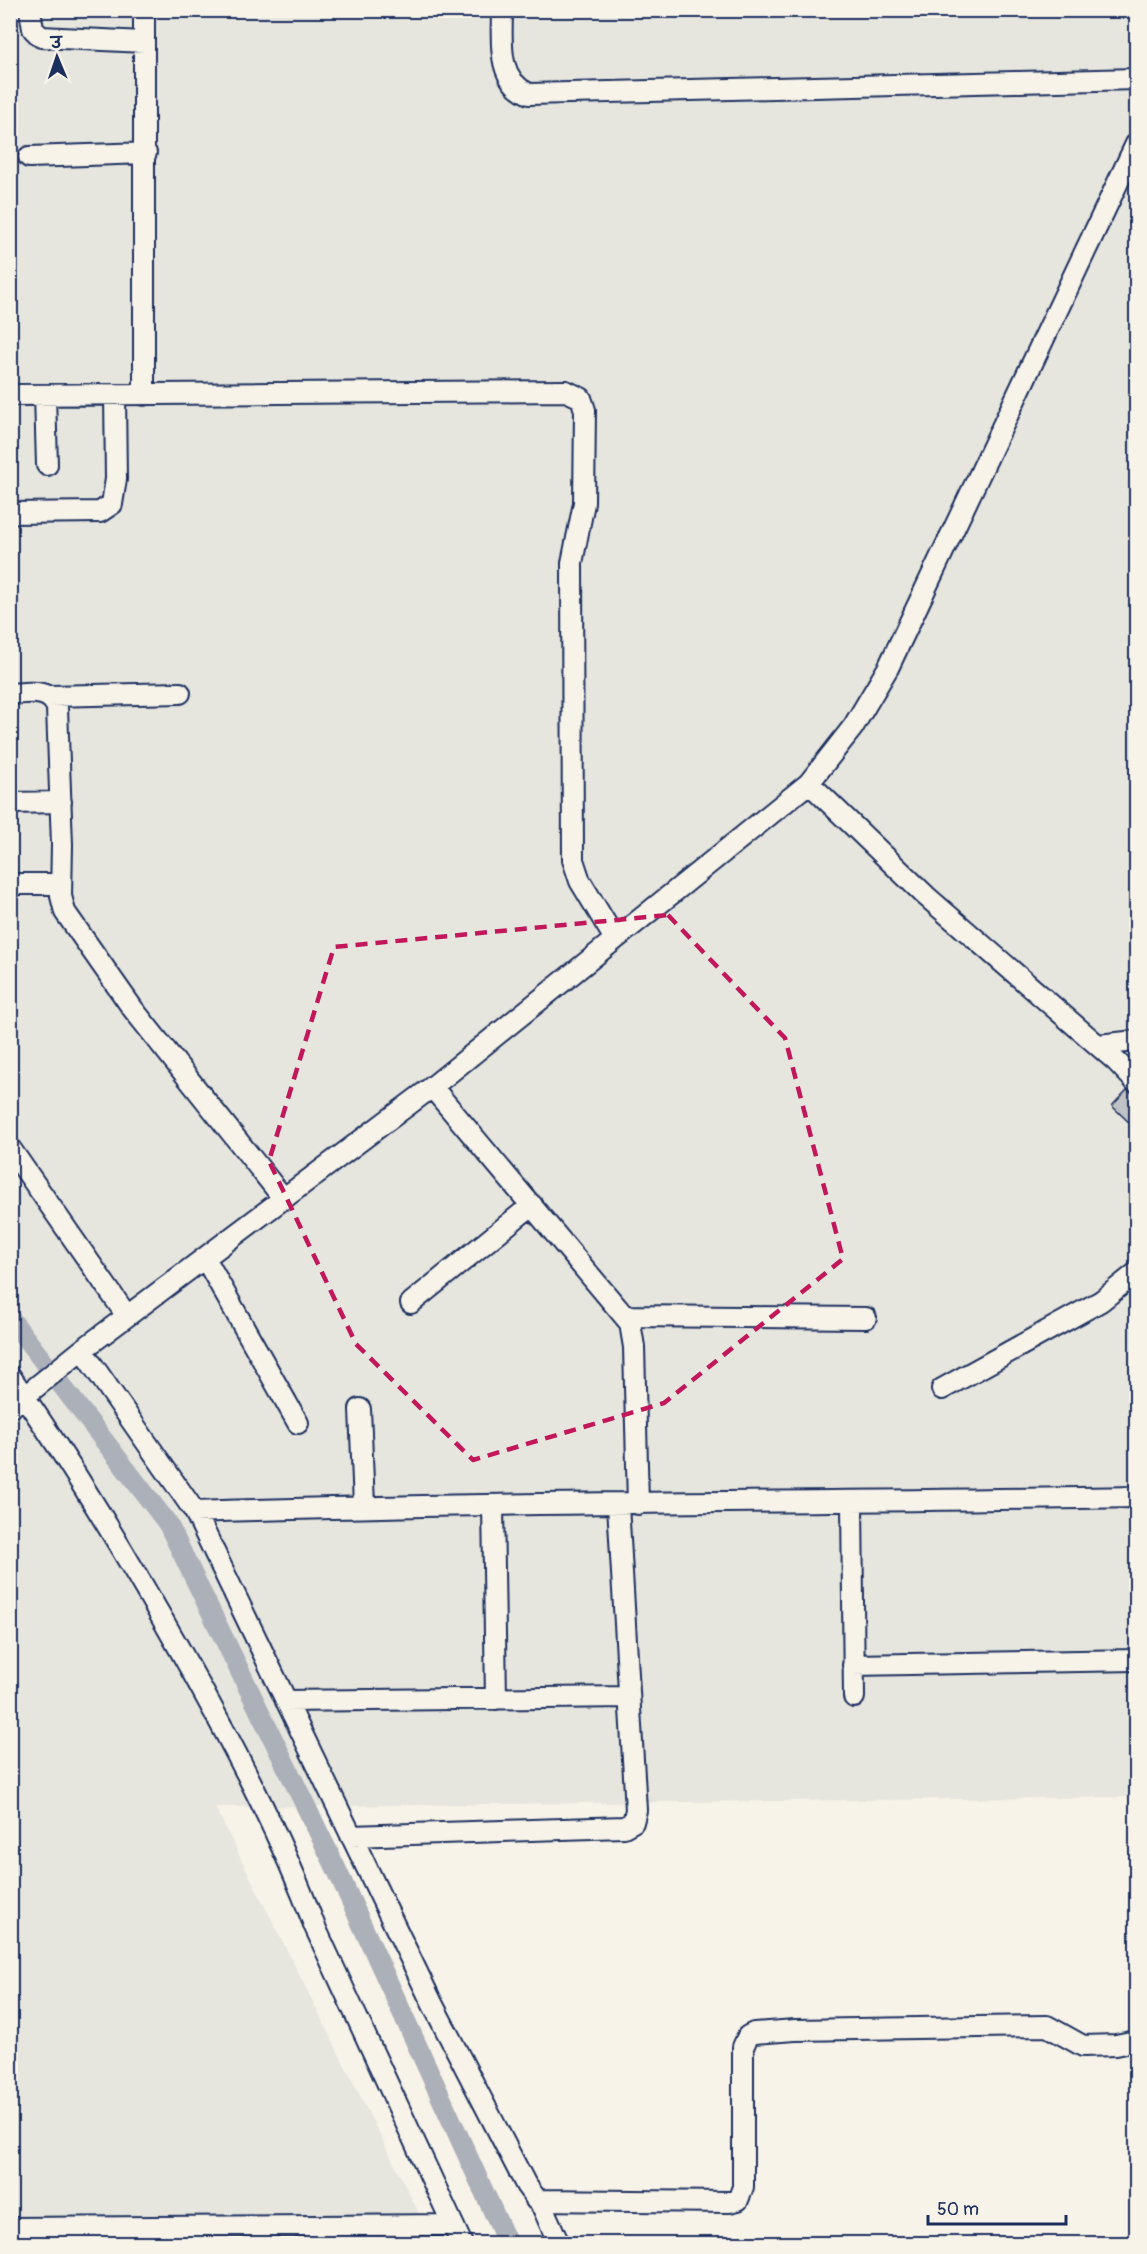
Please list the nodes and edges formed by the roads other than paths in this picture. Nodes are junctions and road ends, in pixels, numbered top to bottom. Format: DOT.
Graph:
graph roads {
  1 [pos="30,10"];
  2 [pos="144,10"];
  3 [pos="502,10"];
  4 [pos="144,42"];
  5 [pos="1137,79"];
  6 [pos="1137,144"];
  7 [pos="146,153"];
  8 [pos="29,157"];
  9 [pos="10,395"];
  10 [pos="45,395"];
  11 [pos="115,395"];
  12 [pos="144,395"];
  13 [pos="47,465"];
  14 [pos="10,513"];
  15 [pos="180,693"];
  16 [pos="10,694"];
  17 [pos="50,696"];
  18 [pos="809,783"];
  19 [pos="61,802"];
  20 [pos="10,803"];
  21 [pos="10,884"];
  22 [pos="60,884"];
  23 [pos="615,939"];
  24 [pos="1137,1041"];
  25 [pos="1098,1045"];
  26 [pos="1137,1082"];
  27 [pos="432,1088"];
  28 [pos="10,1148"];
  29 [pos="284,1199"];
  30 [pos="532,1205"];
  31 [pos="205,1258"];
  32 [pos="1137,1273"];
  33 [pos="411,1303"];
  34 [pos="127,1316"];
  35 [pos="626,1316"];
  36 [pos="866,1318"];
  37 [pos="78,1354"];
  38 [pos="10,1376"];
  39 [pos="942,1389"];
  40 [pos="18,1402"];
  41 [pos="360,1409"];
  42 [pos="298,1423"];
  43 [pos="1137,1497"];
  44 [pos="852,1503"];
  45 [pos="628,1504"];
  46 [pos="492,1505"];
  47 [pos="364,1506"];
  48 [pos="195,1512"];
  49 [pos="1137,1660"];
  50 [pos="853,1665"];
  51 [pos="629,1697"];
  52 [pos="854,1697"];
  53 [pos="496,1699"];
  54 [pos="286,1701"];
  55 [pos="351,1836"];
  56 [pos="1137,2041"];
  57 [pos="536,2200"];
  58 [pos="453,2225"];
  59 [pos="10,2228"];
  60 [pos="227,2235"];
  61 [pos="462,2244"];
  62 [pos="559,2244"];
  1 -- 4 [label="street"];
  2 -- 4 [label="street"];
  3 -- 5 [label="street"];
  4 -- 7 [label="street"];
  6 -- 18 [label="street"];
  7 -- 8 [label="street"];
  7 -- 12 [label="street"];
  9 -- 10 [label="street"];
  10 -- 11 [label="street"];
  10 -- 13 [label="street"];
  11 -- 12 [label="street"];
  11 -- 14 [label="street"];
  12 -- 23 [label="street"];
  15 -- 17 [label="street"];
  16 -- 17 [label="street"];
  17 -- 19 [label="street"];
  18 -- 23 [label="street"];
  18 -- 25 [label="street"];
  19 -- 20 [label="street"];
  19 -- 22 [label="street"];
  21 -- 22 [label="street"];
  22 -- 29 [label="street"];
  23 -- 27 [label="street"];
  24 -- 25 [label="street"];
  25 -- 26 [label="street"];
  27 -- 29 [label="street"];
  27 -- 30 [label="street"];
  28 -- 34 [label="street"];
  29 -- 31 [label="street"];
  30 -- 33 [label="street"];
  30 -- 35 [label="street"];
  31 -- 34 [label="street"];
  31 -- 42 [label="street"];
  32 -- 39 [label="street"];
  34 -- 37 [label="street"];
  35 -- 36 [label="street"];
  35 -- 45 [label="street"];
  37 -- 40 [label="street"];
  37 -- 48 [label="street"];
  38 -- 40 [label="street"];
  40 -- 58 [label="street"];
  41 -- 47 [label="street"];
  43 -- 44 [label="street"];
  44 -- 45 [label="street"];
  44 -- 50 [label="street"];
  45 -- 46 [label="street"];
  45 -- 51 [label="street"];
  46 -- 47 [label="street"];
  46 -- 53 [label="street"];
  47 -- 48 [label="street"];
  48 -- 54 [label="street"];
  49 -- 50 [label="street"];
  50 -- 52 [label="street"];
  51 -- 53 [label="street"];
  51 -- 55 [label="street"];
  53 -- 54 [label="street"];
  54 -- 55 [label="street"];
  55 -- 57 [label="street"];
  56 -- 57 [label="street"];
  57 -- 62 [label="street"];
  58 -- 60 [label="street"];
  58 -- 61 [label="street"];
  59 -- 60 [label="street"];
}
